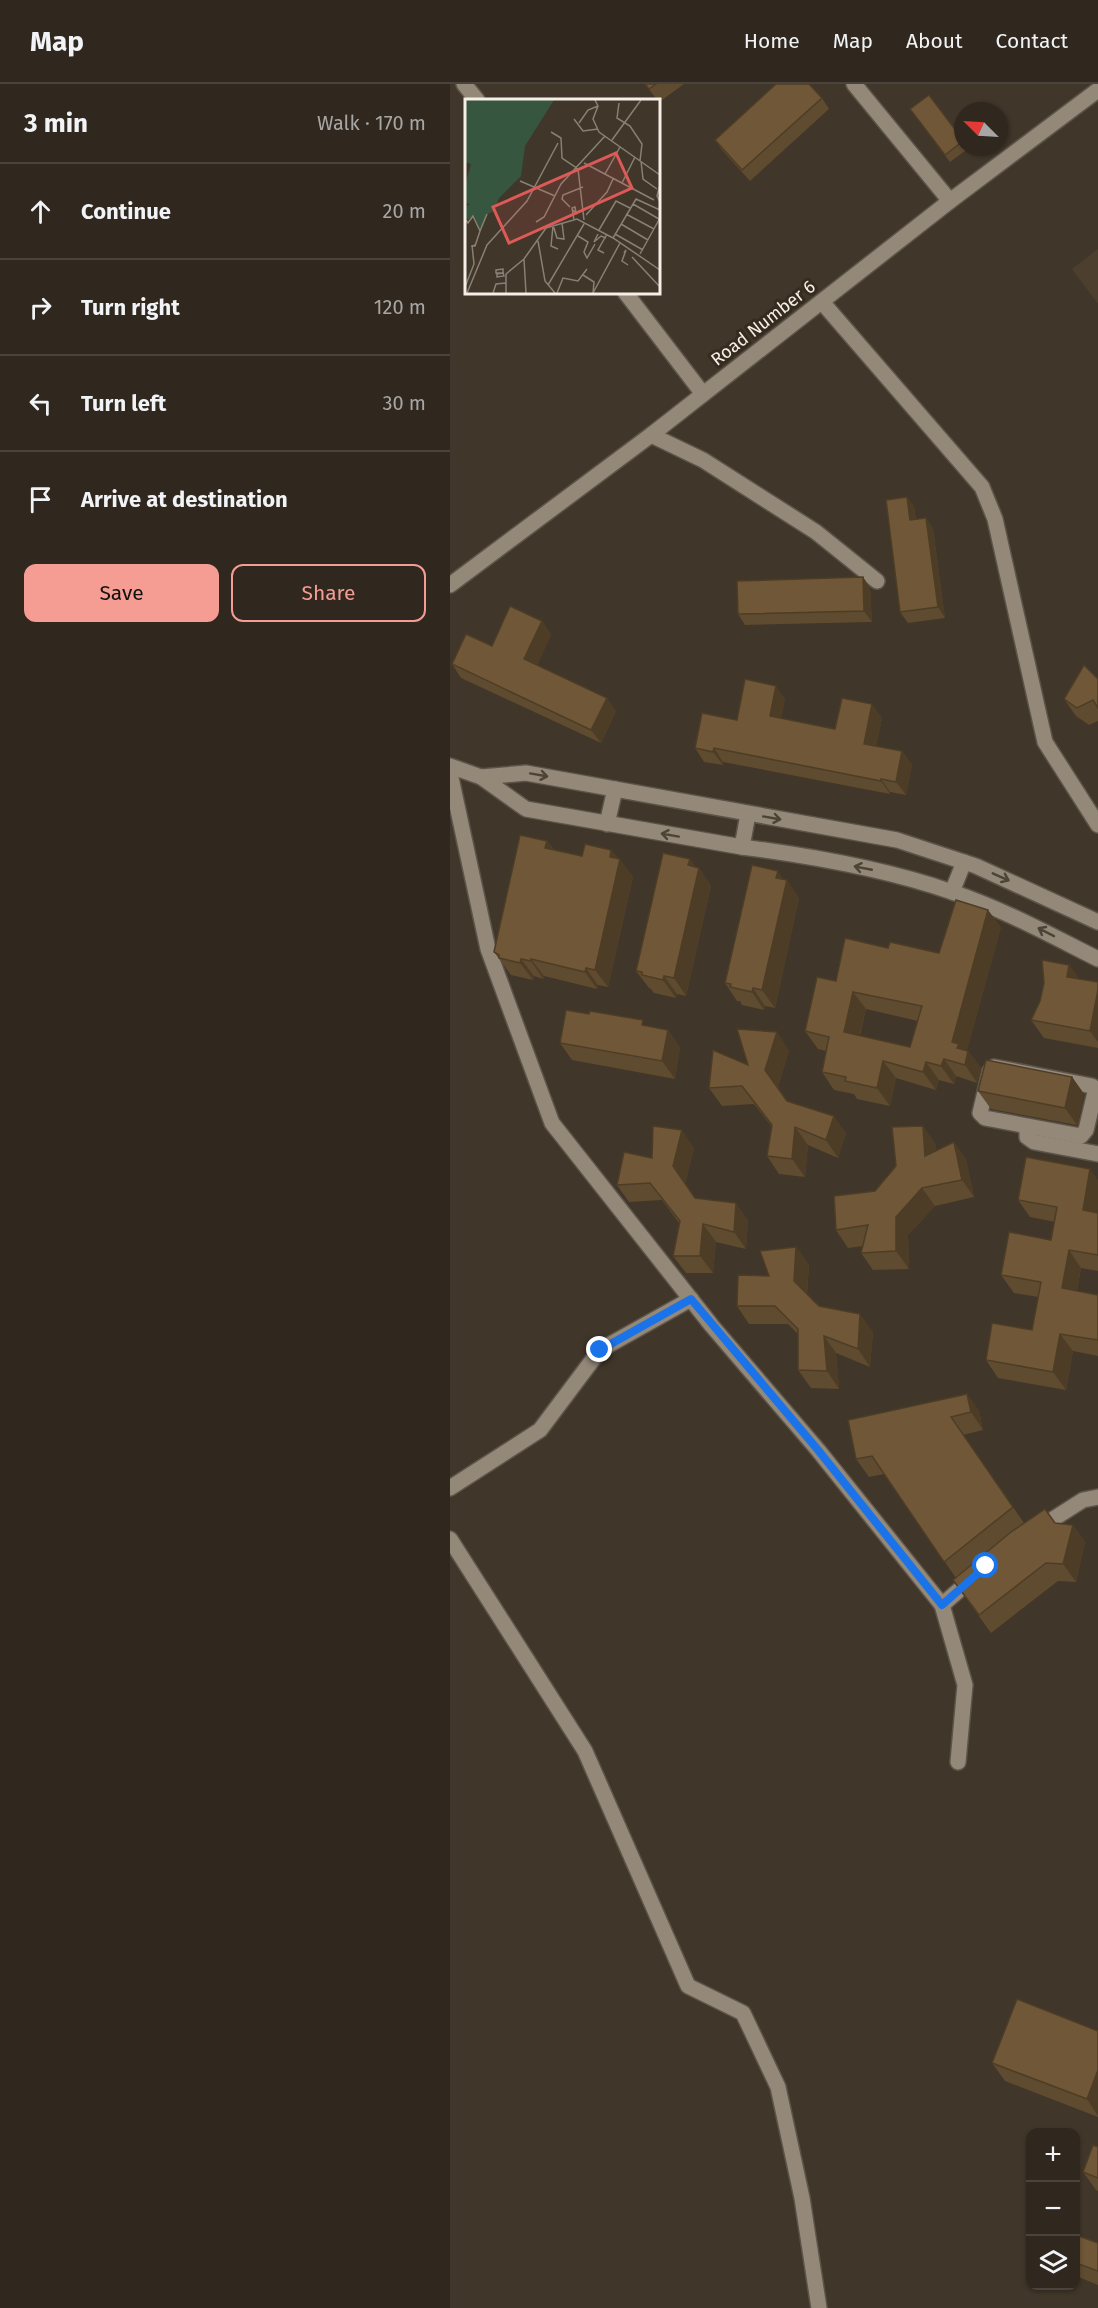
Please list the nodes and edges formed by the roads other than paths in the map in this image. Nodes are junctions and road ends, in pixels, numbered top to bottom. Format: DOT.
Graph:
graph roads {
  1 [pos="464,84"];
  2 [pos="854,84"];
  3 [pos="1098,90"];
  4 [pos="476,99"];
  5 [pos="950,201"];
  6 [pos="627,294"];
  7 [pos="822,302"];
  8 [pos="703,394"];
  9 [pos="651,435"];
  10 [pos="877,581"];
  11 [pos="450,585"];
  12 [pos="450,766"];
  13 [pos="450,773"];
  14 [pos="481,777"];
  15 [pos="615,789"];
  16 [pos="748,814"];
  17 [pos="607,824"];
  18 [pos="1098,825"];
  19 [pos="742,847"];
  20 [pos="964,862"];
  21 [pos="952,892"];
  22 [pos="1098,922"];
  23 [pos="1098,959"];
  24 [pos="1028,1127"];
  25 [pos="1098,1154"];
  26 [pos="691,1299"];
  27 [pos="450,1488"];
  28 [pos="1098,1497"];
  29 [pos="450,1539"];
  30 [pos="1020,1541"];
  31 [pos="986,1566"];
  32 [pos="942,1605"];
  33 [pos="958,1762"];
  34 [pos="819,2308"];
  1 -- 4 [label="street"];
  2 -- 5 [label="street"];
  3 -- 5 [label="street, Road Number 6"];
  5 -- 7 [label="street, Road Number 6"];
  6 -- 8 [label="street"];
  7 -- 8 [label="street, Road Number 6"];
  7 -- 18 [label="street"];
  8 -- 9 [label="street, Road Number 6"];
  9 -- 10 [label="street"];
  9 -- 11 [label="street, Road Number 6"];
  12 -- 14 [label="street"];
  13 -- 26 [label="street"];
  14 -- 15 [label="street, one-way"];
  14 -- 17 [label="street"];
  15 -- 16 [label="street"];
  15 -- 17 [label="street"];
  16 -- 19 [label="street"];
  16 -- 20 [label="street, one-way"];
  19 -- 17 [label="street, one-way"];
  21 -- 19 [label="street, one-way"];
  20 -- 21 [label="street"];
  20 -- 22 [label="street, one-way"];
  23 -- 21 [label="street, one-way"];
  24 -- 24 [label="street"];
  24 -- 25 [label="street"];
  26 -- 27 [label="street"];
  26 -- 32 [label="street"];
  28 -- 30 [label="street"];
  29 -- 34 [label="street"];
  31 -- 32 [label="street"];
  32 -- 33 [label="street"];
}
